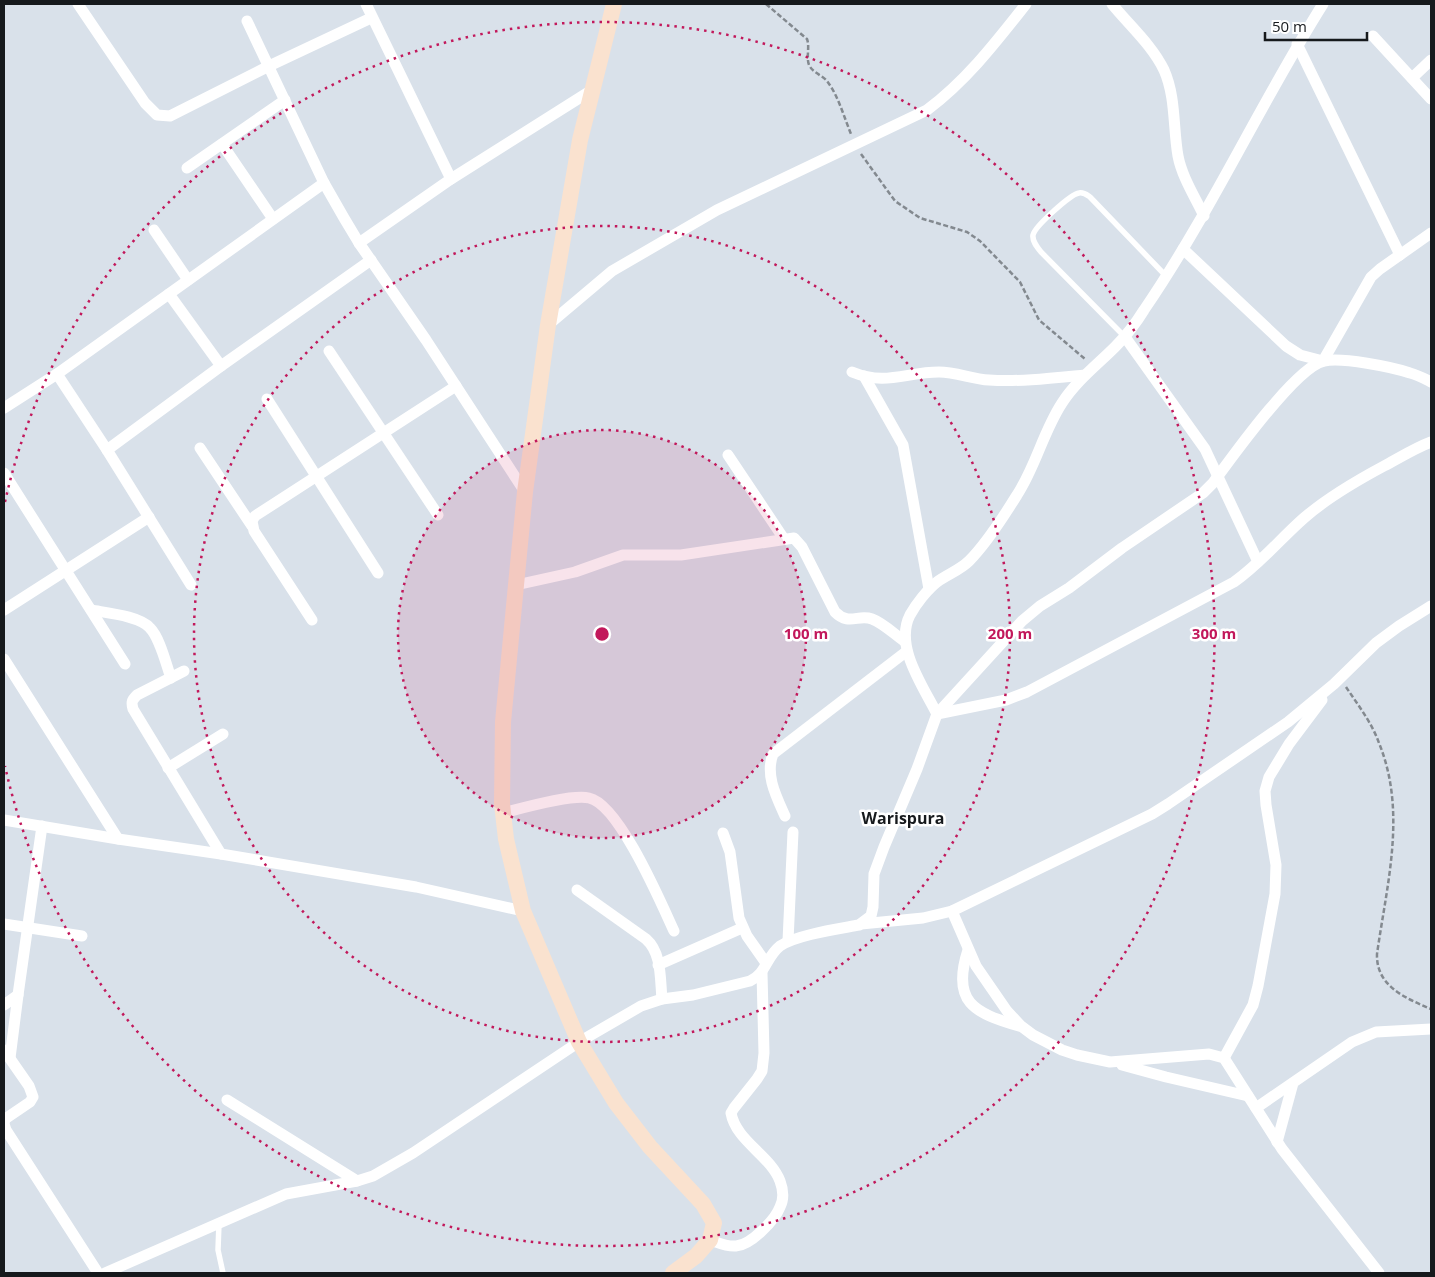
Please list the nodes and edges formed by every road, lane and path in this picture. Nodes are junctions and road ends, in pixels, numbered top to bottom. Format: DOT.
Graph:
graph roads {
  1 [pos="78,4"];
  2 [pos="366,4"];
  3 [pos="614,4"];
  4 [pos="766,4"];
  5 [pos="1026,4"];
  6 [pos="1112,4"];
  7 [pos="1323,4"];
  8 [pos="371,18"];
  9 [pos="247,21"];
  10 [pos="1373,36"];
  11 [pos="1297,44"];
  12 [pos="1431,60"];
  13 [pos="269,66"];
  14 [pos="1412,78"];
  15 [pos="592,90"];
  16 [pos="1431,99"];
  17 [pos="285,100"];
  18 [pos="222,144"];
  19 [pos="855,145"];
  20 [pos="187,168"];
  21 [pos="451,179"];
  22 [pos="324,183"];
  23 [pos="1204,216"];
  24 [pos="273,219"];
  25 [pos="154,230"];
  26 [pos="1431,233"];
  27 [pos="359,243"];
  28 [pos="1183,249"];
  29 [pos="1400,255"];
  30 [pos="371,260"];
  31 [pos="1166,276"];
  32 [pos="188,280"];
  33 [pos="169,294"];
  34 [pos="548,325"];
  35 [pos="1124,337"];
  36 [pos="329,351"];
  37 [pos="1323,361"];
  38 [pos="221,366"];
  39 [pos="1094,366"];
  40 [pos="852,372"];
  41 [pos="57,374"];
  42 [pos="1085,375"];
  43 [pos="864,376"];
  44 [pos="1431,382"];
  45 [pos="456,386"];
  46 [pos="267,399"];
  47 [pos="4,408"];
  48 [pos="383,433"];
  49 [pos="1431,442"];
  50 [pos="200,448"];
  51 [pos="108,450"];
  52 [pos="728,455"];
  53 [pos="4,473"];
  54 [pos="316,476"];
  55 [pos="1218,476"];
  56 [pos="525,492"];
  57 [pos="438,515"];
  58 [pos="149,517"];
  59 [pos="252,526"];
  60 [pos="784,539"];
  61 [pos="1258,562"];
  62 [pos="66,570"];
  63 [pos="378,573"];
  64 [pos="516,585"];
  65 [pos="191,586"];
  66 [pos="929,589"];
  67 [pos="1431,606"];
  68 [pos="4,610"];
  69 [pos="92,610"];
  70 [pos="312,620"];
  71 [pos="906,646"];
  72 [pos="4,659"];
  73 [pos="125,664"];
  74 [pos="184,671"];
  75 [pos="171,678"];
  76 [pos="1337,680"];
  77 [pos="937,714"];
  78 [pos="223,734"];
  79 [pos="168,768"];
  80 [pos="503,813"];
  81 [pos="784,816"];
  82 [pos="4,820"];
  83 [pos="42,826"];
  84 [pos="793,832"];
  85 [pos="723,833"];
  86 [pos="118,839"];
  87 [pos="221,854"];
  88 [pos="577,890"];
  89 [pos="523,911"];
  90 [pos="952,911"];
  91 [pos="4,924"];
  92 [pos="859,925"];
  93 [pos="28,928"];
  94 [pos="742,928"];
  95 [pos="674,931"];
  96 [pos="82,936"];
  97 [pos="788,941"];
  98 [pos="968,950"];
  99 [pos="658,965"];
  100 [pos="764,968"];
  101 [pos="18,995"];
  102 [pos="662,999"];
  103 [pos="4,1005"];
  104 [pos="1431,1010"];
  105 [pos="1021,1026"];
  106 [pos="1431,1029"];
  107 [pos="578,1042"];
  108 [pos="7,1054"];
  109 [pos="1224,1058"];
  110 [pos="1110,1062"];
  111 [pos="1293,1083"];
  112 [pos="1248,1096"];
  113 [pos="227,1100"];
  114 [pos="1256,1108"];
  115 [pos="1277,1142"];
  116 [pos="357,1181"];
  117 [pos="219,1223"];
  118 [pos="710,1240"];
  119 [pos="98,1273"];
  120 [pos="105,1273"];
  121 [pos="223,1273"];
  122 [pos="673,1273"];
  123 [pos="1379,1273"];
  1 -- 13 [label="street"];
  2 -- 8 [label="street"];
  3 -- 15 [label="street"];
  4 -- 19 [label="path"];
  5 -- 19 [label="street"];
  6 -- 23 [label="street"];
  7 -- 11 [label="street"];
  8 -- 13 [label="street"];
  8 -- 21 [label="street"];
  9 -- 13 [label="street"];
  10 -- 14 [label="street"];
  11 -- 23 [label="street"];
  11 -- 29 [label="street"];
  12 -- 14 [label="street"];
  13 -- 17 [label="street"];
  14 -- 16 [label="street"];
  15 -- 21 [label="street"];
  15 -- 34 [label="street"];
  17 -- 18 [label="street"];
  17 -- 22 [label="street"];
  18 -- 20 [label="street"];
  18 -- 24 [label="street"];
  19 -- 34 [label="street"];
  19 -- 39 [label="path"];
  21 -- 27 [label="street"];
  22 -- 24 [label="street"];
  22 -- 27 [label="street"];
  23 -- 28 [label="street"];
  24 -- 32 [label="street"];
  25 -- 32 [label="street"];
  26 -- 29 [label="street"];
  27 -- 30 [label="street"];
  28 -- 31 [label="street"];
  28 -- 37 [label="street"];
  29 -- 37 [label="street"];
  30 -- 38 [label="street"];
  30 -- 45 [label="street"];
  31 -- 35 [label="street"];
  31 -- 35 [label="lane"];
  32 -- 33 [label="street"];
  33 -- 38 [label="street"];
  33 -- 41 [label="street"];
  34 -- 56 [label="street"];
  35 -- 39 [label="street"];
  35 -- 55 [label="street"];
  36 -- 48 [label="street"];
  37 -- 44 [label="street"];
  37 -- 55 [label="street"];
  38 -- 51 [label="street"];
  39 -- 42 [label="street"];
  40 -- 43 [label="street"];
  41 -- 47 [label="street"];
  41 -- 51 [label="street"];
  42 -- 43 [label="street"];
  42 -- 66 [label="street"];
  43 -- 66 [label="street"];
  45 -- 48 [label="street"];
  45 -- 56 [label="street"];
  46 -- 54 [label="street"];
  48 -- 54 [label="street"];
  48 -- 57 [label="street"];
  49 -- 61 [label="street"];
  50 -- 59 [label="street"];
  51 -- 58 [label="street"];
  52 -- 60 [label="street"];
  53 -- 62 [label="street"];
  54 -- 59 [label="street"];
  54 -- 63 [label="street"];
  55 -- 61 [label="street"];
  55 -- 77 [label="street"];
  56 -- 64 [label="street"];
  58 -- 62 [label="street"];
  58 -- 65 [label="street"];
  59 -- 70 [label="street"];
  60 -- 64 [label="street"];
  60 -- 71 [label="street"];
  61 -- 77 [label="street"];
  62 -- 68 [label="street"];
  62 -- 69 [label="street"];
  64 -- 80 [label="street"];
  66 -- 71 [label="street"];
  67 -- 76 [label="street"];
  69 -- 73 [label="street"];
  69 -- 75 [label="street"];
  71 -- 77 [label="street"];
  71 -- 81 [label="street"];
  72 -- 86 [label="street"];
  74 -- 75 [label="street"];
  75 -- 79 [label="street"];
  76 -- 90 [label="street"];
  76 -- 104 [label="path"];
  76 -- 109 [label="street"];
  77 -- 92 [label="street"];
  78 -- 79 [label="street"];
  79 -- 87 [label="street"];
  80 -- 89 [label="street"];
  80 -- 95 [label="street"];
  82 -- 83 [label="street"];
  83 -- 86 [label="street"];
  83 -- 93 [label="street"];
  84 -- 97 [label="street"];
  85 -- 94 [label="street"];
  86 -- 87 [label="street"];
  87 -- 89 [label="street"];
  88 -- 99 [label="street"];
  89 -- 107 [label="street"];
  90 -- 92 [label="street"];
  90 -- 98 [label="street"];
  91 -- 93 [label="street"];
  92 -- 97 [label="street"];
  93 -- 96 [label="street"];
  93 -- 101 [label="street"];
  94 -- 99 [label="street"];
  94 -- 100 [label="street"];
  97 -- 100 [label="street"];
  98 -- 105 [label="street"];
  98 -- 105 [label="street"];
  99 -- 102 [label="street"];
  100 -- 102 [label="street"];
  100 -- 118 [label="street"];
  101 -- 103 [label="street"];
  101 -- 108 [label="street"];
  102 -- 107 [label="street"];
  105 -- 110 [label="street"];
  106 -- 111 [label="street"];
  107 -- 116 [label="street"];
  107 -- 118 [label="street"];
  108 -- 119 [label="street"];
  109 -- 110 [label="street"];
  109 -- 112 [label="street"];
  110 -- 112 [label="street"];
  111 -- 114 [label="street"];
  111 -- 115 [label="street"];
  112 -- 114 [label="street"];
  113 -- 116 [label="street"];
  114 -- 115 [label="street"];
  115 -- 123 [label="street"];
  116 -- 117 [label="street"];
  117 -- 120 [label="street"];
  117 -- 121 [label="lane"];
  118 -- 122 [label="street"];
}
